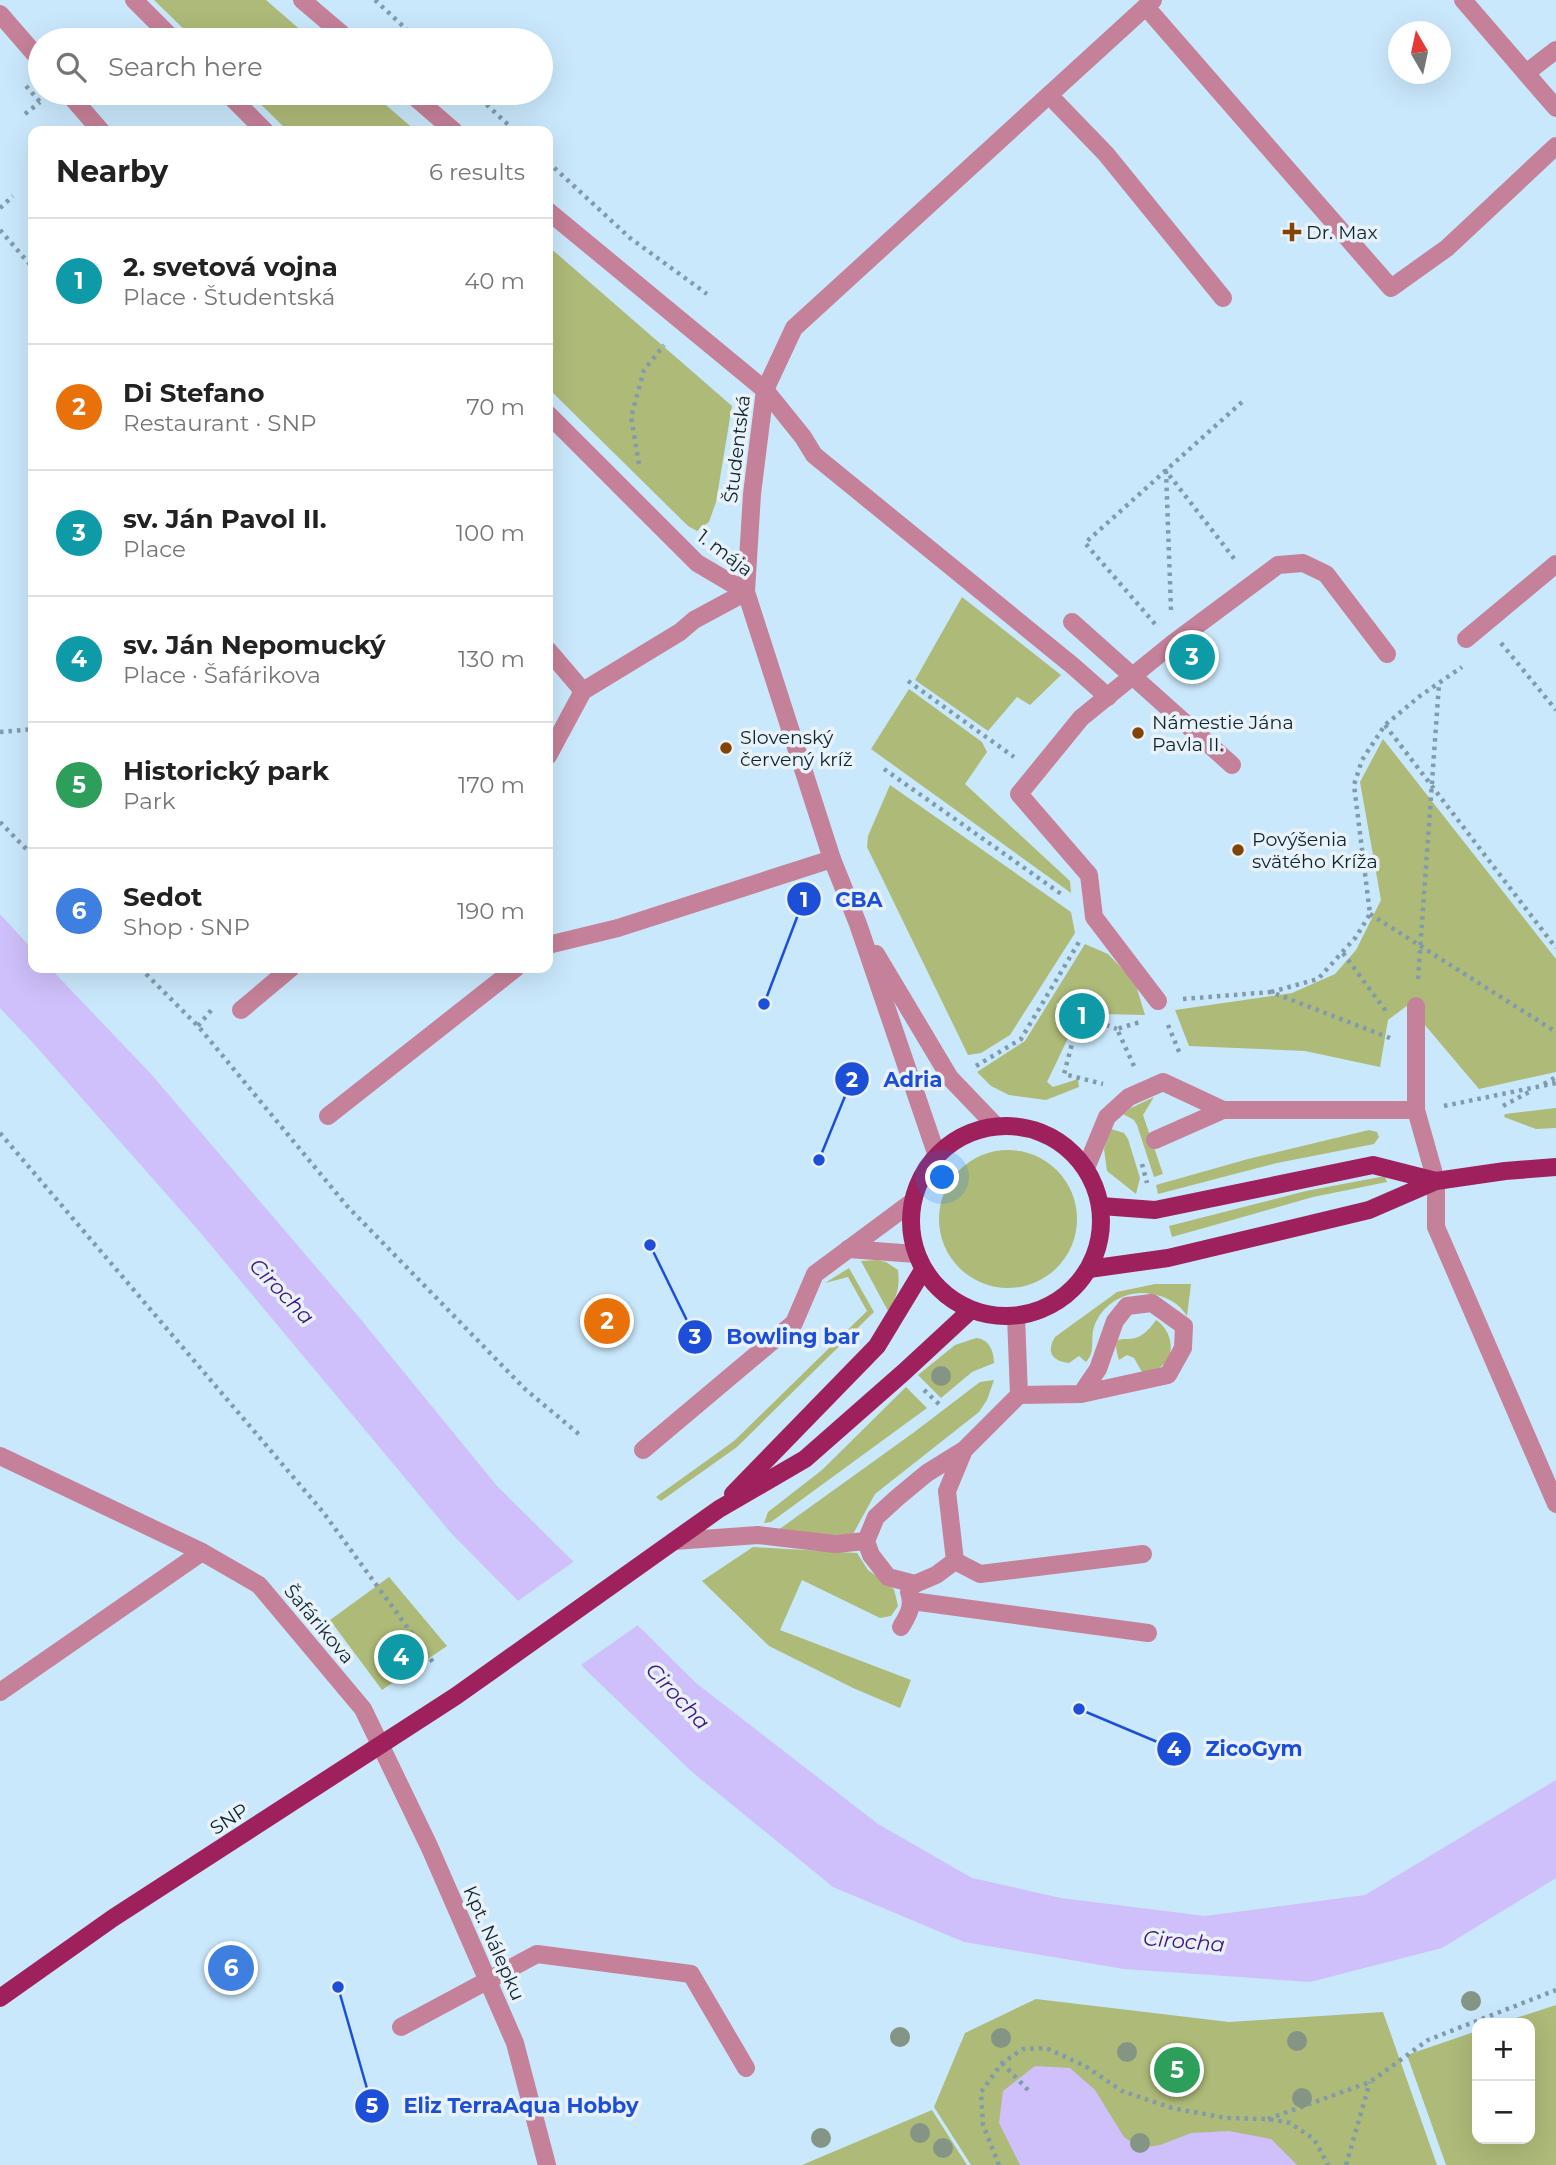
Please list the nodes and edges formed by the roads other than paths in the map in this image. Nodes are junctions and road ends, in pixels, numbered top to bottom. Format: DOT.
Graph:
graph roads {
  1 [pos="134,0"];
  2 [pos="302,0"];
  3 [pos="1463,0"];
  4 [pos="1149,3"];
  5 [pos="0,13"];
  6 [pos="162,28"];
  7 [pos="335,28"];
  8 [pos="28,46"];
  9 [pos="1556,50"];
  10 [pos="1526,73"];
  11 [pos="1049,95"];
  12 [pos="78,105"];
  13 [pos="239,105"];
  14 [pos="424,105"];
  15 [pos="1556,107"];
  16 [pos="97,126"];
  17 [pos="260,126"];
  18 [pos="448,126"];
  19 [pos="1556,146"];
  20 [pos="553,215"];
  21 [pos="1223,298"];
  22 [pos="765,390"];
  23 [pos="553,419"];
  24 [pos="1556,564"];
  25 [pos="746,592"];
  26 [pos="1072,622"];
  27 [pos="1465,639"];
  28 [pos="1387,654"];
  29 [pos="553,656"];
  30 [pos="1133,677"];
  31 [pos="583,691"];
  32 [pos="1108,697"];
  33 [pos="553,746"];
  34 [pos="1233,765"];
  35 [pos="832,859"];
  36 [pos="858,924"];
  37 [pos="553,943"];
  38 [pos="285,973"];
  39 [pos="510,973"];
  40 [pos="1416,1006"];
  41 [pos="241,1010"];
  42 [pos="1158,1011"];
  43 [pos="1223,1110"];
  44 [pos="1416,1110"];
  45 [pos="328,1116"];
  46 [pos="996,1126"];
  47 [pos="1155,1140"];
  48 [pos="937,1156"];
  49 [pos="1556,1167"];
  50 [pos="1086,1168"];
  51 [pos="1436,1181"];
  52 [pos="912,1202"];
  53 [pos="1101,1206"];
  54 [pos="849,1249"];
  55 [pos="920,1262"];
  56 [pos="1089,1269"];
  57 [pos="971,1310"];
  58 [pos="1016,1317"];
  59 [pos="1081,1394"];
  60 [pos="1019,1395"];
  61 [pos="643,1450"];
  62 [pos="964,1450"];
  63 [pos="0,1456"];
  64 [pos="1556,1504"];
  65 [pos="719,1509"];
  66 [pos="674,1541"];
  67 [pos="866,1541"];
  68 [pos="202,1552"];
  69 [pos="1143,1554"];
  70 [pos="955,1562"];
  71 [pos="906,1582"];
  72 [pos="912,1601"];
  73 [pos="901,1627"];
  74 [pos="1148,1633"];
  75 [pos="0,1692"];
  76 [pos="380,1746"];
  77 [pos="488,1981"];
  78 [pos="0,1998"];
  79 [pos="401,2027"];
  80 [pos="746,2068"];
  81 [pos="547,2165"];
  1 -- 6 [label="street"];
  2 -- 7 [label="street"];
  3 -- 10 [label="street"];
  4 -- 11 [label="street, Študentská"];
  4 -- 19 [label="street"];
  5 -- 8 [label="street"];
  9 -- 10 [label="street"];
  10 -- 15 [label="street"];
  11 -- 21 [label="street"];
  11 -- 22 [label="street, Študentská"];
  12 -- 16 [label="street"];
  13 -- 17 [label="street"];
  14 -- 18 [label="street"];
  20 -- 22 [label="street"];
  22 -- 25 [label="street, Študentská"];
  22 -- 32 [label="street"];
  23 -- 25 [label="street, 1. mája"];
  24 -- 27 [label="street"];
  25 -- 31 [label="street, 1. mája"];
  25 -- 35 [label="street, Študentská"];
  26 -- 30 [label="street"];
  28 -- 30 [label="street"];
  29 -- 31 [label="street"];
  30 -- 32 [label="street"];
  30 -- 34 [label="street"];
  31 -- 33 [label="street"];
  32 -- 42 [label="street"];
  35 -- 36 [label="street, Študentská"];
  35 -- 37 [label="street"];
  36 -- 46 [label="street"];
  36 -- 48 [label="street"];
  38 -- 41 [label="street"];
  39 -- 45 [label="street"];
  40 -- 44 [label="street"];
  43 -- 44 [label="street"];
  43 -- 47 [label="street"];
  43 -- 50 [label="street"];
  44 -- 51 [label="street"];
  46 -- 48 [label="main road"];
  46 -- 50 [label="main road"];
  48 -- 52 [label="main road"];
  49 -- 51 [label="main road"];
  50 -- 53 [label="main road"];
  51 -- 53 [label="main road"];
  51 -- 56 [label="main road"];
  51 -- 64 [label="street"];
  52 -- 54 [label="street"];
  52 -- 55 [label="main road"];
  53 -- 56 [label="main road"];
  54 -- 55 [label="street"];
  54 -- 61 [label="street"];
  55 -- 57 [label="main road"];
  55 -- 65 [label="main road"];
  56 -- 58 [label="main road"];
  57 -- 58 [label="main road"];
  57 -- 65 [label="main road"];
  58 -- 60 [label="street"];
  59 -- 59 [label="street"];
  59 -- 60 [label="street"];
  60 -- 62 [label="street"];
  62 -- 67 [label="street"];
  62 -- 70 [label="street"];
  63 -- 68 [label="street, Šafárikova"];
  65 -- 66 [label="main road"];
  66 -- 67 [label="street"];
  66 -- 76 [label="main road, SNP"];
  67 -- 71 [label="street"];
  68 -- 75 [label="street"];
  68 -- 76 [label="street, Šafárikova"];
  69 -- 70 [label="street"];
  70 -- 71 [label="street"];
  71 -- 72 [label="street"];
  72 -- 73 [label="street"];
  72 -- 74 [label="street"];
  76 -- 77 [label="street, Kpt. Nálepku"];
  76 -- 78 [label="main road, SNP"];
  77 -- 79 [label="street"];
  77 -- 80 [label="street"];
  77 -- 81 [label="street, Kpt. Nálepku"];
}
